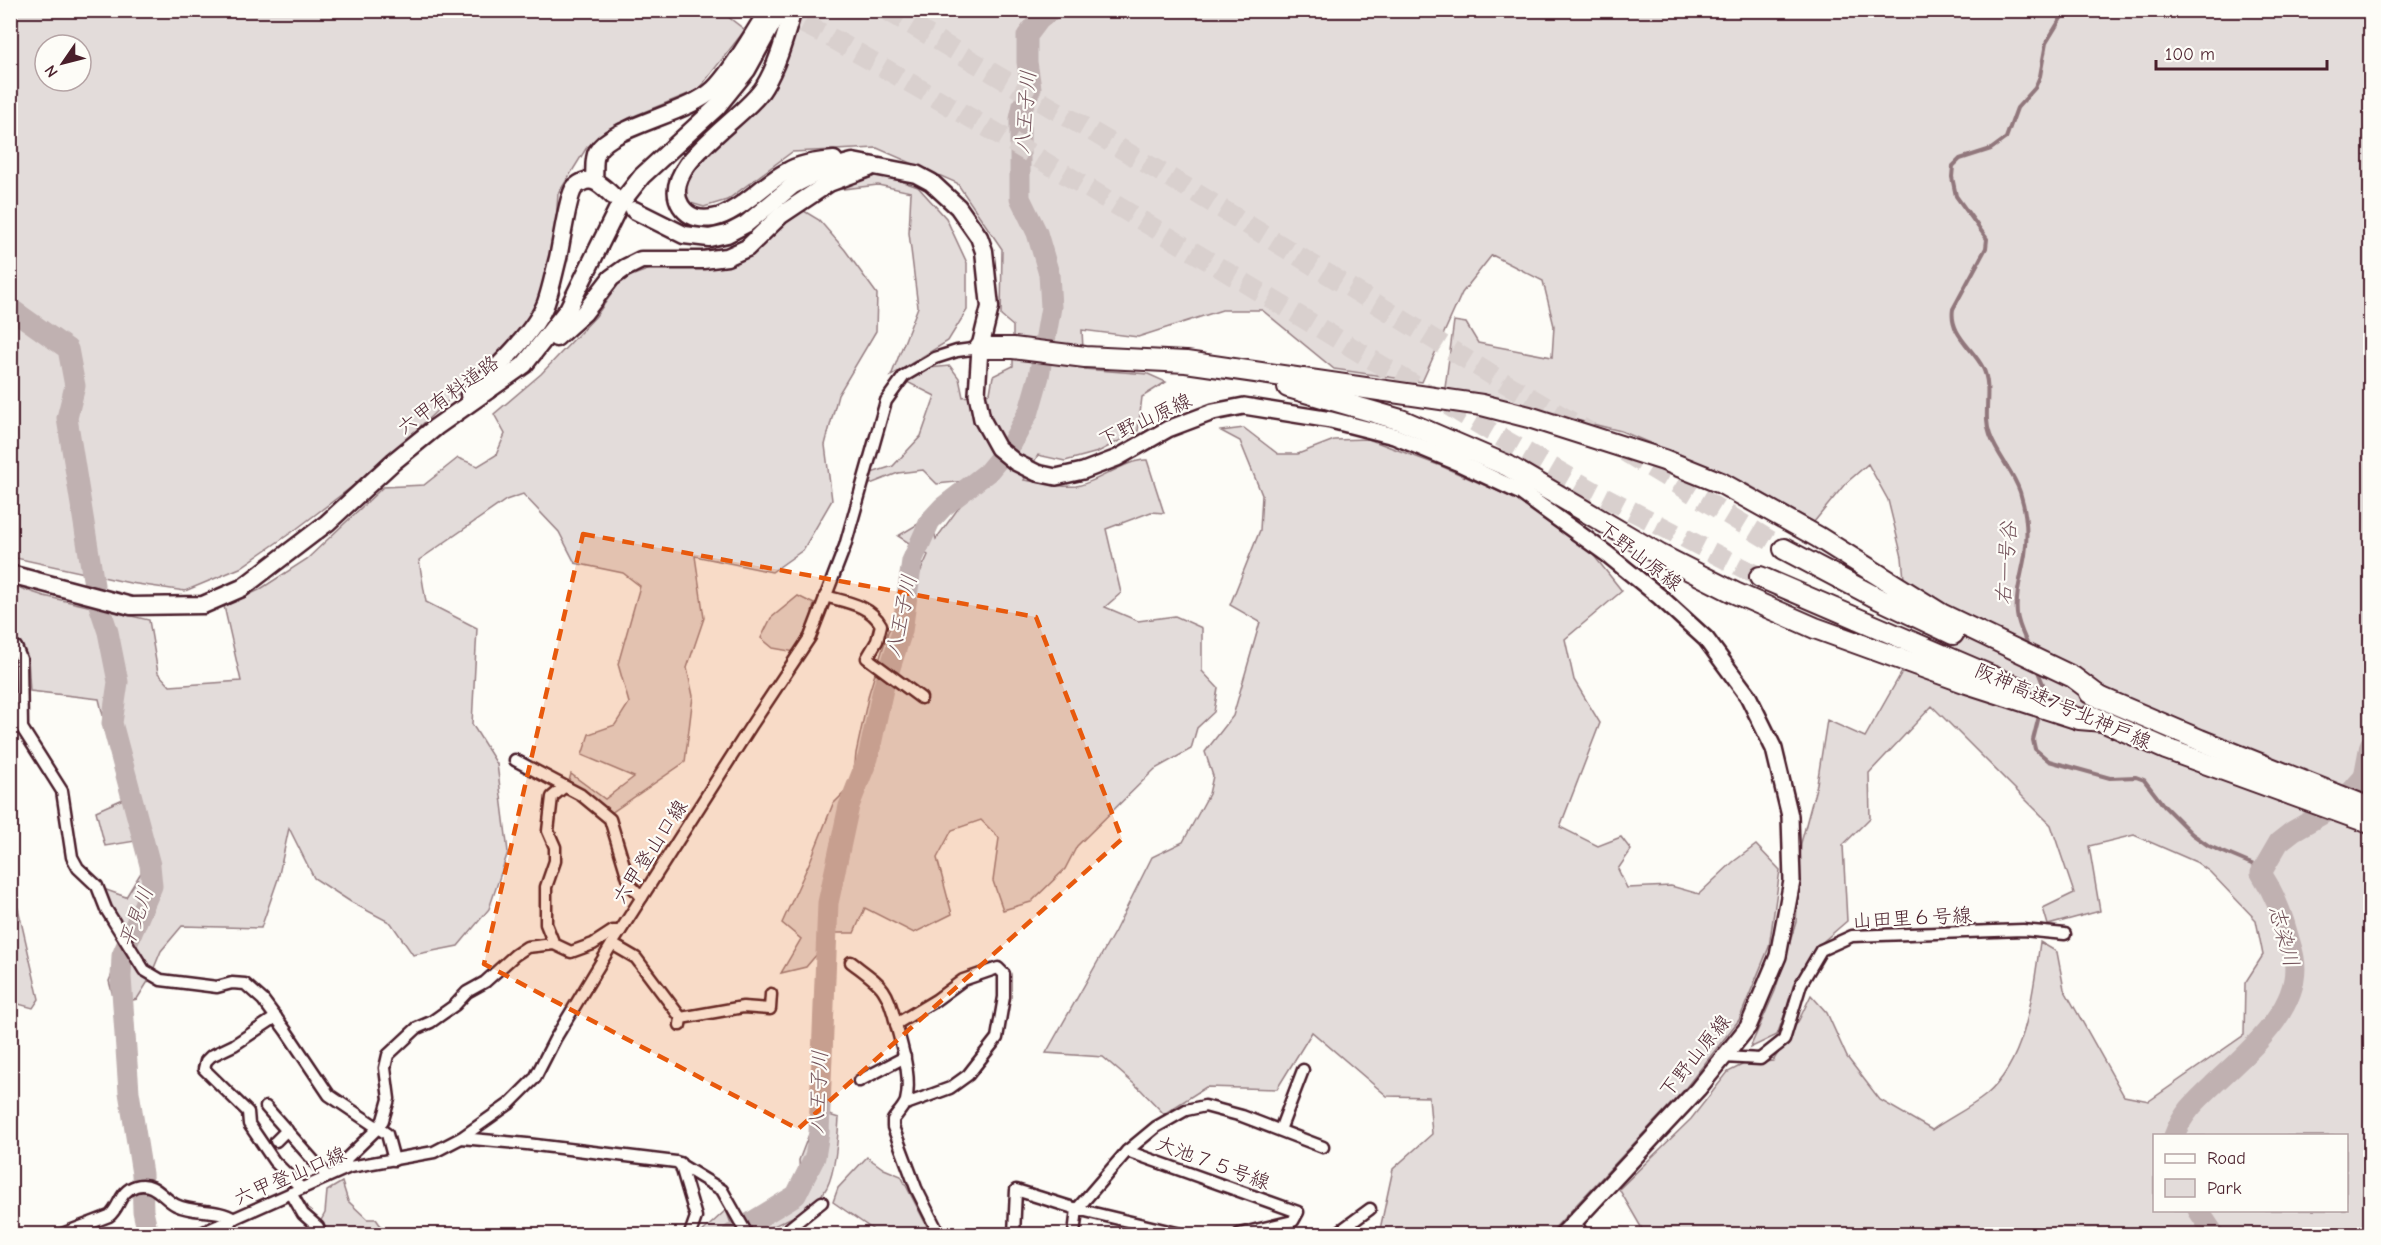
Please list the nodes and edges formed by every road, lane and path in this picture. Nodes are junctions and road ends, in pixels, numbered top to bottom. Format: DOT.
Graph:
graph roads {
  1 [pos="768,10"];
  2 [pos="780,10"];
  3 [pos="793,10"];
  4 [pos="875,165"];
  5 [pos="594,180"];
  6 [pos="613,196"];
  7 [pos="634,210"];
  8 [pos="980,348"];
  9 [pos="1186,362"];
  10 [pos="524,365"];
  11 [pos="436,428"];
  12 [pos="1784,549"];
  13 [pos="10,574"];
  14 [pos="1760,577"];
  15 [pos="825,596"];
  16 [pos="16,647"];
  17 [pos="921,698"];
  18 [pos="2101,698"];
  19 [pos="2103,721"];
  20 [pos="514,760"];
  21 [pos="563,788"];
  22 [pos="2370,808"];
  23 [pos="2370,823"];
  24 [pos="642,897"];
  25 [pos="620,931"];
  26 [pos="2065,934"];
  27 [pos="554,944"];
  28 [pos="612,944"];
  29 [pos="851,962"];
  30 [pos="771,994"];
  31 [pos="276,1017"];
  32 [pos="896,1024"];
  33 [pos="905,1057"];
  34 [pos="1724,1057"];
  35 [pos="1303,1070"];
  36 [pos="859,1081"];
  37 [pos="906,1104"];
  38 [pos="266,1107"];
  39 [pos="378,1128"];
  40 [pos="287,1130"];
  41 [pos="1280,1130"];
  42 [pos="461,1138"];
  43 [pos="276,1141"];
  44 [pos="1323,1147"];
  45 [pos="1127,1151"];
  46 [pos="394,1160"];
  47 [pos="680,1163"];
  48 [pos="344,1169"];
  49 [pos="327,1176"];
  50 [pos="296,1190"];
  51 [pos="822,1202"];
  52 [pos="1077,1209"];
  53 [pos="1370,1209"];
  54 [pos="231,1220"];
  55 [pos="1574,1221"];
  56 [pos="1136,1229"];
  57 [pos="62,1234"];
  58 [pos="199,1234"];
  59 [pos="233,1234"];
  60 [pos="320,1234"];
  61 [pos="690,1234"];
  62 [pos="747,1234"];
  63 [pos="782,1234"];
  64 [pos="939,1234"];
  65 [pos="1014,1234"];
  66 [pos="1074,1234"];
  67 [pos="1181,1234"];
  68 [pos="1239,1234"];
  69 [pos="1336,1234"];
  70 [pos="1563,1234"];
  71 [pos="1583,1234"];
  1 -- 5 [label="main road"];
  2 -- 10 [label="main road, 六甲有料道路"];
  3 -- 4 [label="main road"];
  4 -- 7 [label="main road"];
  4 -- 8 [label="main road"];
  4 -- 10 [label="main road"];
  5 -- 6 [label="main road"];
  5 -- 11 [label="main road"];
  8 -- 9 [label="highway"];
  8 -- 15 [label="street, 六甲登山口線"];
  8 -- 34 [label="street, 下野山原線"];
  9 -- 18 [label="highway"];
  9 -- 19 [label="highway"];
  10 -- 11 [label="main road, 六甲有料道路"];
  11 -- 13 [label="main road, 六甲有料道路"];
  12 -- 18 [label="highway, 阪神高速7号北神戸線"];
  14 -- 19 [label="highway, 阪神高速7号北神戸線"];
  15 -- 17 [label="street"];
  15 -- 24 [label="street, 六甲登山口線"];
  16 -- 31 [label="street"];
  18 -- 22 [label="highway, 阪神高速7号北神戸線"];
  19 -- 23 [label="highway, 阪神高速7号北神戸線"];
  20 -- 21 [label="street"];
  21 -- 24 [label="street"];
  21 -- 27 [label="street"];
  24 -- 25 [label="street, 六甲登山口線"];
  25 -- 27 [label="street"];
  25 -- 28 [label="street, 六甲登山口線"];
  26 -- 34 [label="street, 山田里６号線"];
  27 -- 39 [label="street"];
  28 -- 30 [label="street"];
  28 -- 42 [label="street, 六甲登山口線"];
  29 -- 32 [label="street"];
  31 -- 39 [label="street"];
  31 -- 50 [label="street"];
  32 -- 33 [label="street"];
  32 -- 37 [label="street"];
  33 -- 36 [label="street"];
  33 -- 37 [label="street"];
  34 -- 55 [label="street, 下野山原線"];
  35 -- 41 [label="street"];
  37 -- 64 [label="street"];
  38 -- 40 [label="street"];
  39 -- 46 [label="street"];
  39 -- 48 [label="street"];
  40 -- 43 [label="street"];
  40 -- 49 [label="street"];
  41 -- 44 [label="street"];
  41 -- 45 [label="street"];
  42 -- 46 [label="street, 六甲登山口線"];
  42 -- 47 [label="street"];
  45 -- 52 [label="street, 大池７５号線"];
  45 -- 68 [label="street, 大池７５号線"];
  46 -- 48 [label="street, 六甲登山口線"];
  47 -- 61 [label="street"];
  47 -- 62 [label="street"];
  48 -- 49 [label="street, 六甲登山口線"];
  49 -- 50 [label="street, 六甲登山口線"];
  50 -- 54 [label="street, 六甲登山口線"];
  50 -- 60 [label="street"];
  51 -- 63 [label="street"];
  52 -- 56 [label="street"];
  52 -- 65 [label="street"];
  52 -- 66 [label="street"];
  53 -- 69 [label="street"];
  54 -- 57 [label="street"];
  54 -- 58 [label="street, 六甲登山口線"];
  54 -- 59 [label="street"];
  55 -- 70 [label="street, 下野山原線"];
  55 -- 71 [label="street"];
  56 -- 67 [label="street"];
}
